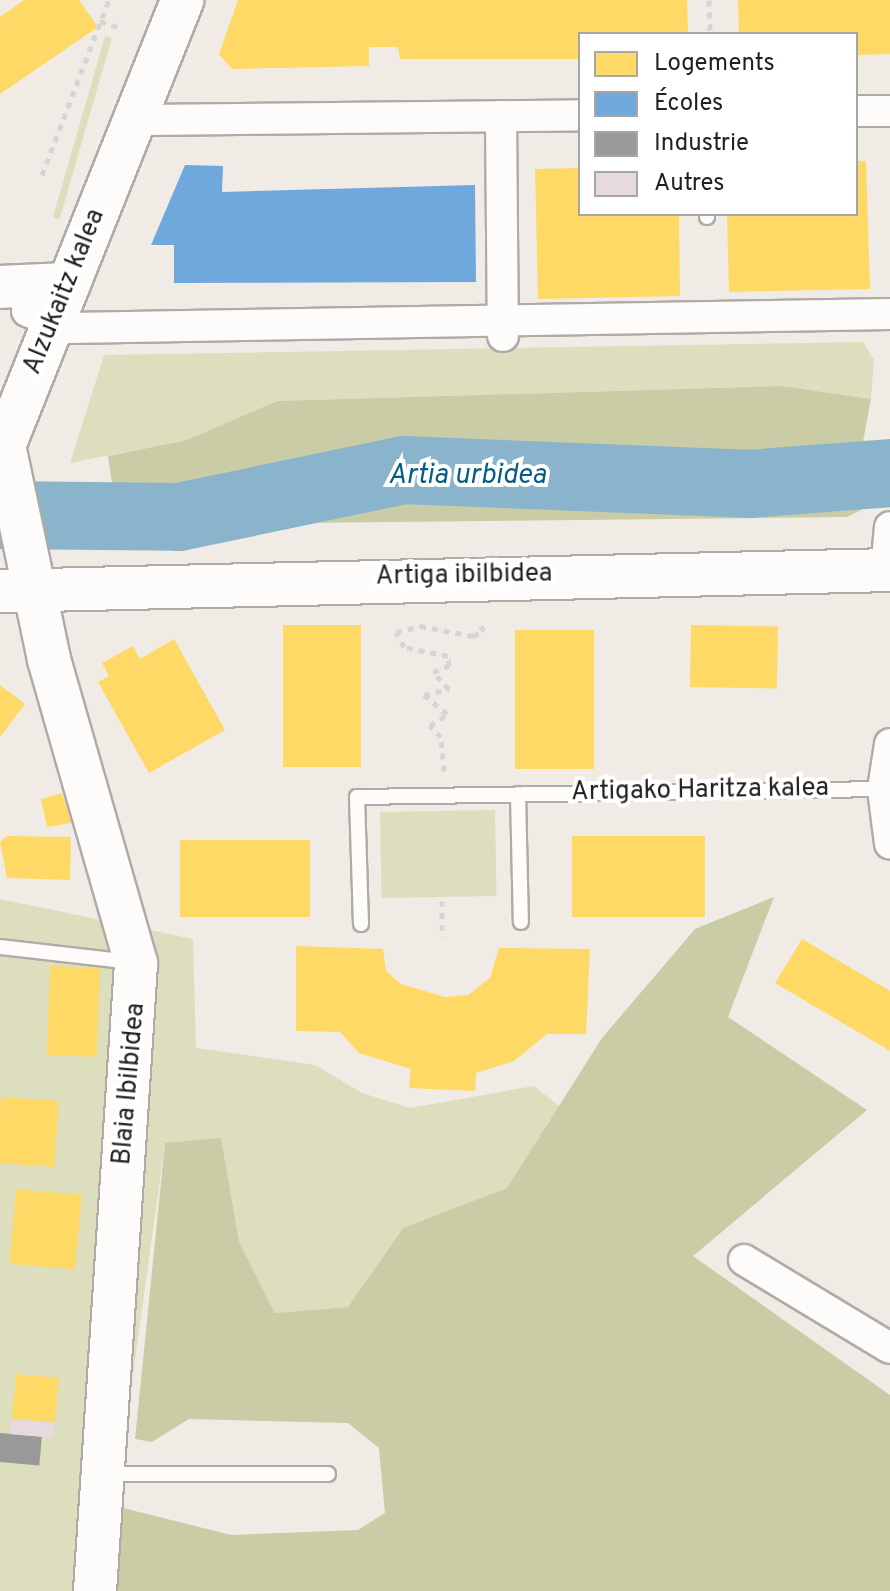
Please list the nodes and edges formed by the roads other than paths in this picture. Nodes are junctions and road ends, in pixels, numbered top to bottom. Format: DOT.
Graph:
graph roads {
  1 [pos="182,0"];
  2 [pos="858,111"];
  3 [pos="890,111"];
  4 [pos="578,115"];
  5 [pos="501,116"];
  6 [pos="135,120"];
  7 [pos="69,284"];
  8 [pos="26,307"];
  9 [pos="890,314"];
  10 [pos="502,328"];
  11 [pos="890,527"];
  12 [pos="888,570"];
  13 [pos="19,590"];
  14 [pos="890,744"];
  15 [pos="883,789"];
  16 [pos="518,794"];
  17 [pos="890,844"];
  18 [pos="521,922"];
  19 [pos="361,924"];
  20 [pos="0,947"];
  21 [pos="136,963"];
  22 [pos="744,1260"];
  23 [pos="890,1348"];
  24 [pos="101,1474"];
  25 [pos="328,1474"];
  26 [pos="95,1591"];
  1 -- 6 [label="street, Alzukaitz kalea"];
  2 -- 3 [label="street"];
  4 -- 5 [label="street"];
  5 -- 6 [label="street"];
  5 -- 10 [label="street"];
  6 -- 7 [label="street, Alzukaitz kalea"];
  7 -- 8 [label="street"];
  7 -- 8 [label="street, Alzukaitz kalea"];
  8 -- 10 [label="street"];
  8 -- 13 [label="street, Alzukaitz kalea"];
  9 -- 10 [label="street"];
  11 -- 12 [label="street"];
  12 -- 13 [label="street, Artiga ibilbidea"];
  13 -- 21 [label="street, Blaia Ibilbidea"];
  14 -- 15 [label="street"];
  15 -- 16 [label="lane, Artigako Haritza kalea"];
  15 -- 17 [label="street"];
  16 -- 18 [label="lane"];
  16 -- 19 [label="lane, Artigako Haritza kalea"];
  20 -- 21 [label="lane"];
  21 -- 24 [label="street, Blaia Ibilbidea"];
  22 -- 23 [label="street"];
  24 -- 25 [label="lane"];
  24 -- 26 [label="street, Blaia Ibilbidea"];
}
